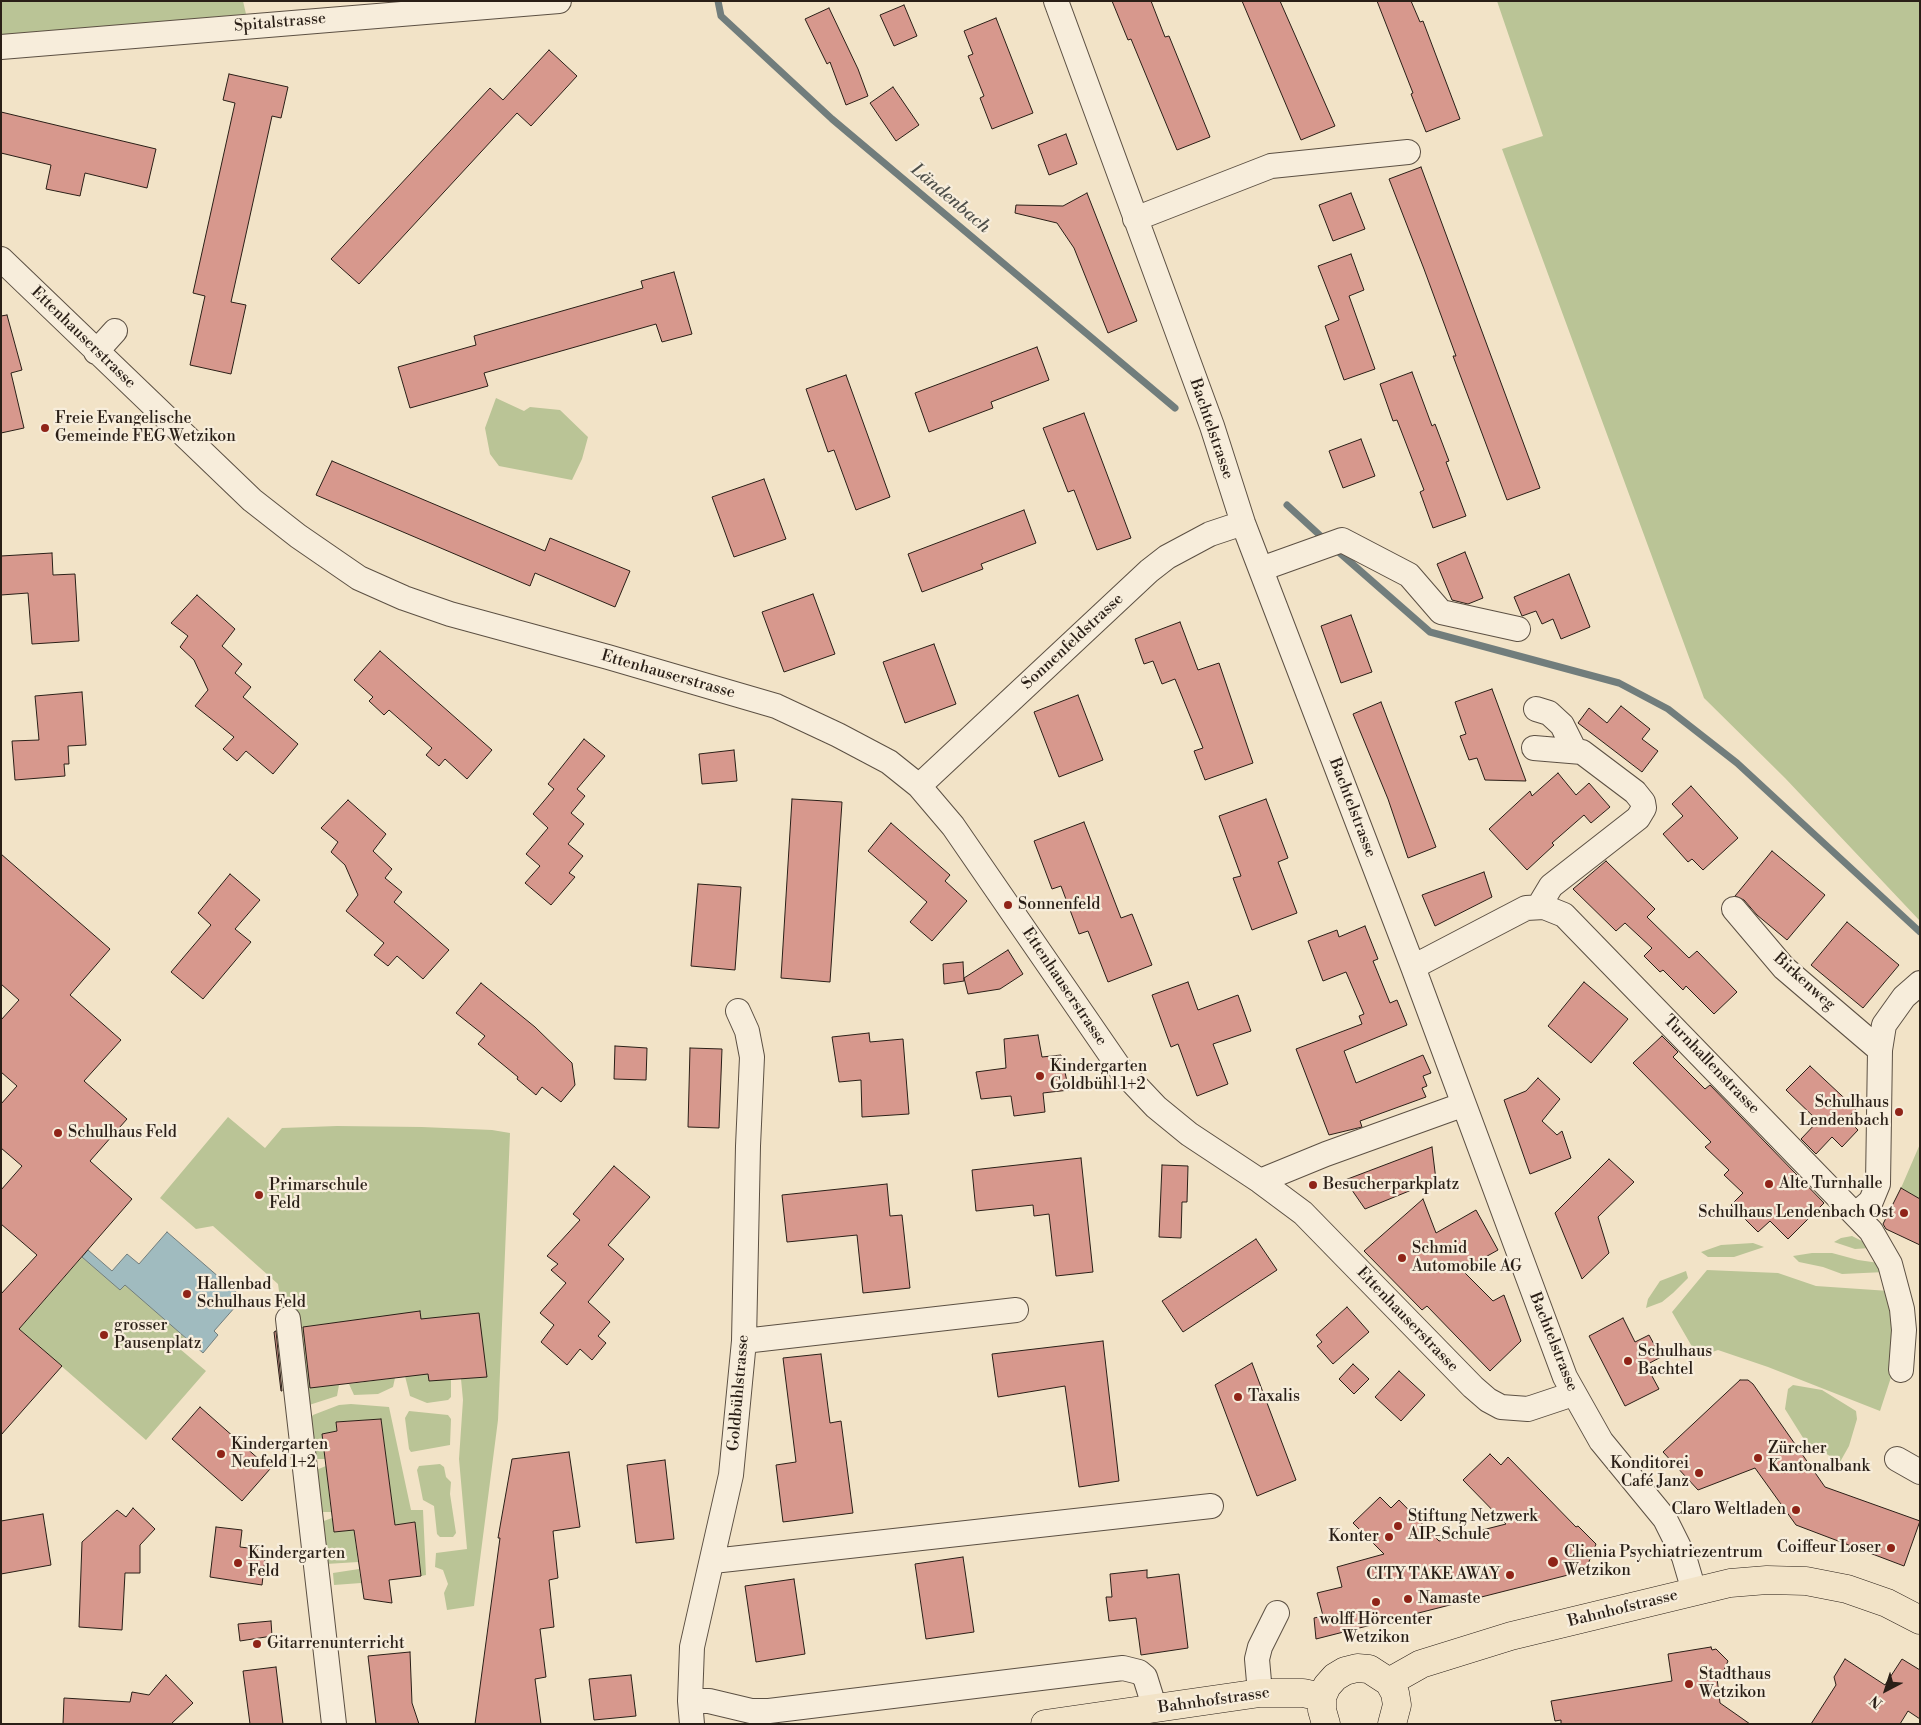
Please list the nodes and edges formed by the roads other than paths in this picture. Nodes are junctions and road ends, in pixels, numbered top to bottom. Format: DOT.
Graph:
graph roads {
  1 [pos="559,1"];
  2 [pos="1056,1"];
  3 [pos="1,47"];
  4 [pos="1408,152"];
  5 [pos="1135,219"];
  6 [pos="1,259"];
  7 [pos="114,331"];
  8 [pos="96,352"];
  9 [pos="1243,523"];
  10 [pos="1260,569"];
  11 [pos="1518,629"];
  12 [pos="1536,710"];
  13 [pos="1534,748"];
  14 [pos="1574,749"];
  15 [pos="919,786"];
  16 [pos="1539,906"];
  17 [pos="1734,909"];
  18 [pos="1413,967"];
  19 [pos="1920,983"];
  20 [pos="738,1011"];
  21 [pos="1880,1050"];
  22 [pos="1462,1105"];
  23 [pos="1260,1181"];
  24 [pos="1856,1214"];
  25 [pos="1016,1310"];
  26 [pos="288,1319"];
  27 [pos="744,1341"];
  28 [pos="1901,1370"];
  29 [pos="1573,1394"];
  30 [pos="1898,1459"];
  31 [pos="1920,1472"];
  32 [pos="1212,1506"];
  33 [pos="713,1561"];
  34 [pos="1694,1591"];
  35 [pos="1277,1612"];
  36 [pos="1920,1620"];
  37 [pos="1389,1682"];
  38 [pos="1260,1693"];
  39 [pos="1322,1697"];
  40 [pos="1155,1709"];
  41 [pos="691,1712"];
  42 [pos="334,1724"];
  43 [pos="1046,1724"];
  44 [pos="1326,1724"];
  45 [pos="1392,1724"];
  1 -- 3 [label="street, Spitalstrasse"];
  2 -- 5 [label="street, Bachtelstrasse"];
  4 -- 5 [label="street"];
  5 -- 9 [label="street, Bachtelstrasse"];
  6 -- 8 [label="street, Ettenhauserstrasse"];
  7 -- 8 [label="street"];
  8 -- 15 [label="street, Ettenhauserstrasse"];
  9 -- 10 [label="street, Bachtelstrasse"];
  9 -- 15 [label="street, Sonnenfeldstrasse"];
  10 -- 11 [label="street"];
  10 -- 18 [label="street, Bachtelstrasse"];
  12 -- 14 [label="street"];
  13 -- 14 [label="street"];
  14 -- 16 [label="street"];
  15 -- 23 [label="street, Ettenhauserstrasse"];
  16 -- 18 [label="street"];
  16 -- 24 [label="street, Turnhallenstrasse"];
  17 -- 21 [label="street, Birkenweg"];
  18 -- 22 [label="street, Bachtelstrasse"];
  19 -- 21 [label="street"];
  20 -- 27 [label="street, Goldbühlstrasse"];
  21 -- 24 [label="street"];
  22 -- 23 [label="street"];
  22 -- 29 [label="street, Bachtelstrasse"];
  23 -- 29 [label="street, Ettenhauserstrasse"];
  24 -- 28 [label="street, Turnhallenstrasse"];
  25 -- 27 [label="street"];
  26 -- 42 [label="street"];
  27 -- 33 [label="street, Goldbühlstrasse"];
  29 -- 34 [label="street, Bachtelstrasse"];
  30 -- 31 [label="street"];
  32 -- 33 [label="street"];
  33 -- 41 [label="street, Goldbühlstrasse"];
  34 -- 36 [label="main road, Bahnhofstrasse"];
  34 -- 37 [label="main road, Bahnhofstrasse"];
  35 -- 38 [label="street"];
  37 -- 39 [label="main road"];
  37 -- 45 [label="main road"];
  38 -- 39 [label="main road, Bahnhofstrasse"];
  38 -- 40 [label="main road, Bahnhofstrasse"];
  39 -- 44 [label="main road"];
  40 -- 41 [label="street"];
  40 -- 43 [label="main road, Bahnhofstrasse"];
}
